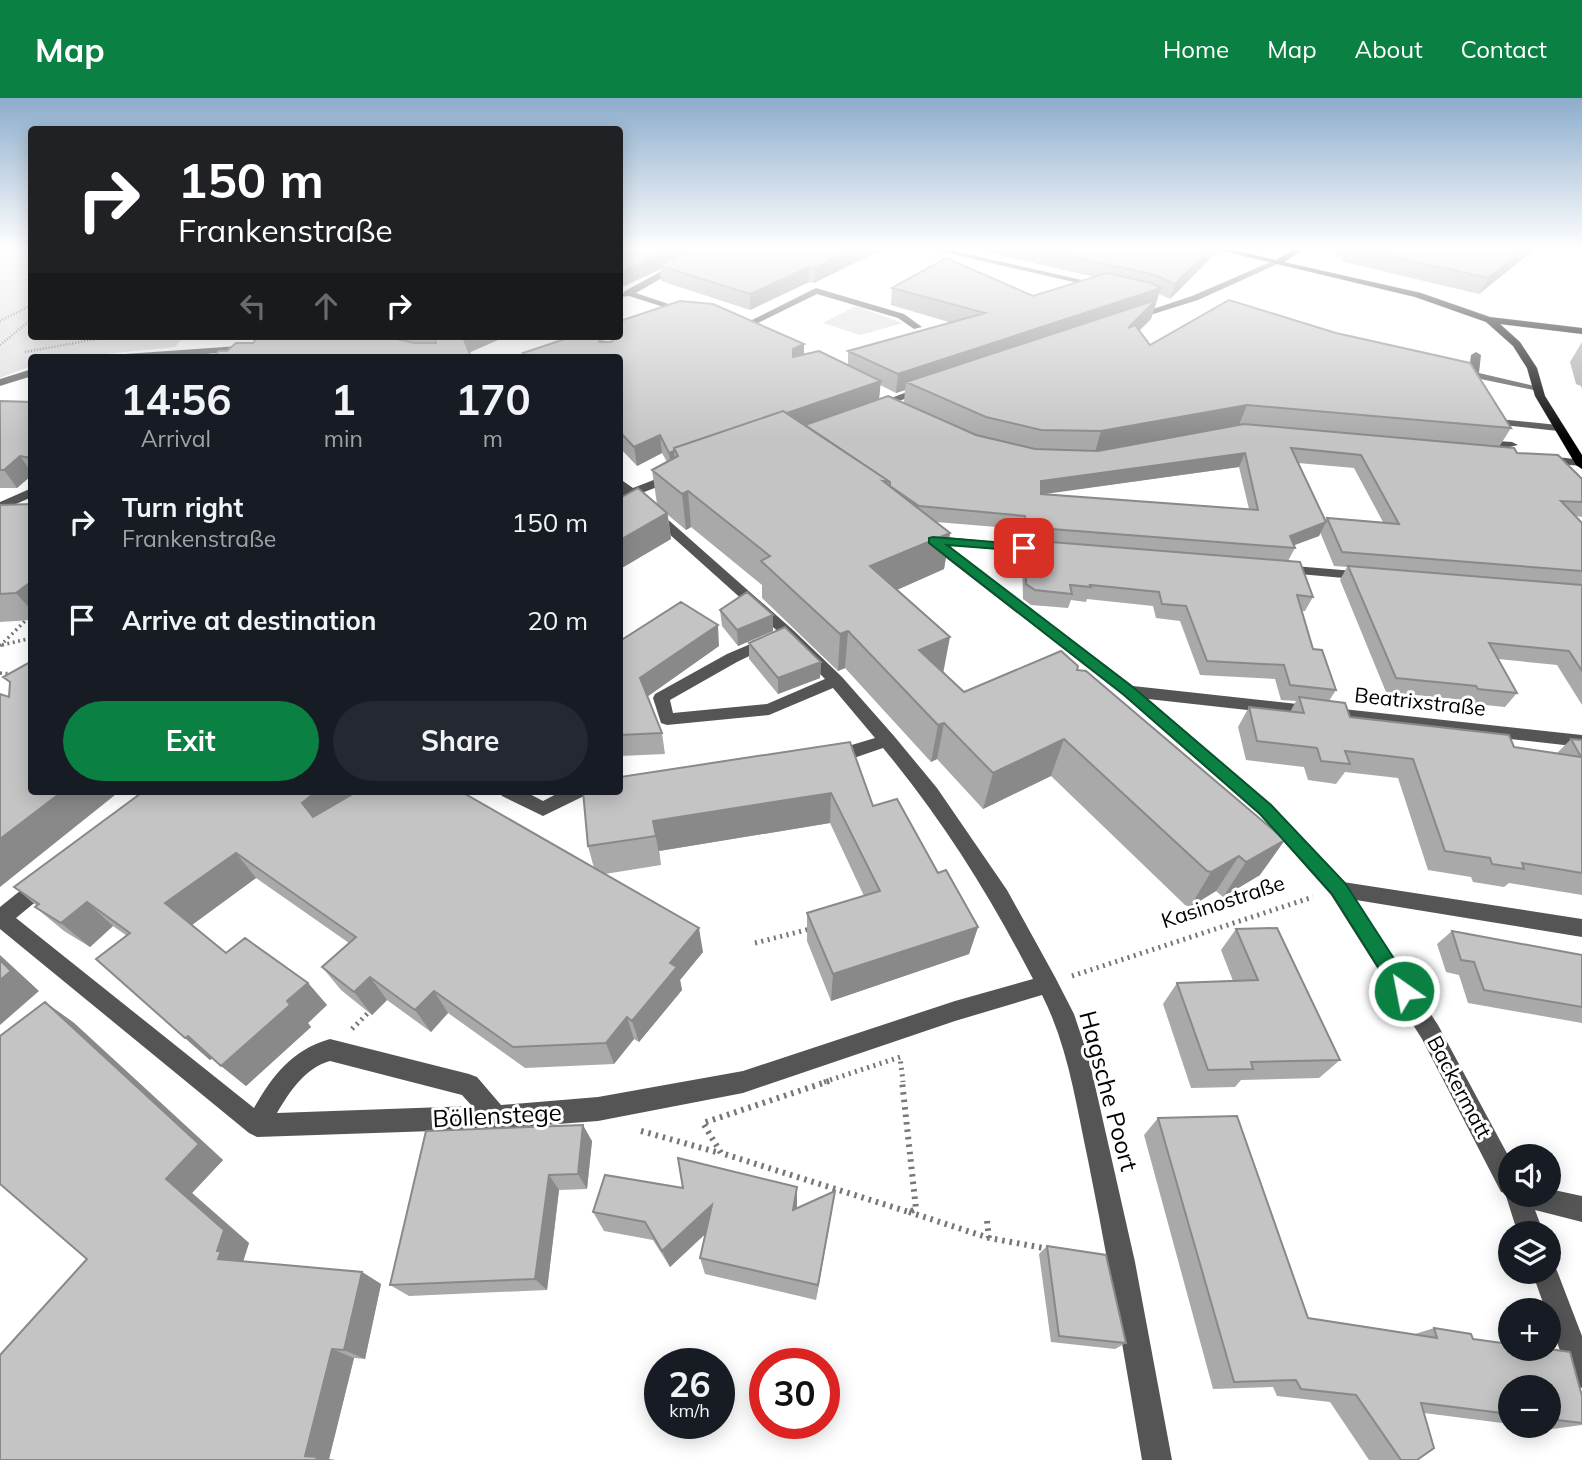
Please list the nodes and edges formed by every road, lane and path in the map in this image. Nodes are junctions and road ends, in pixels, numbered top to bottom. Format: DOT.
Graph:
graph roads {
  1 [pos="17,313"];
  2 [pos="687,313"];
  3 [pos="692,313"];
  4 [pos="767,313"];
  5 [pos="889,313"];
  6 [pos="1143,313"];
  7 [pos="1468,313"];
  8 [pos="1489,320"];
  9 [pos="0,321"];
  10 [pos="1121,321"];
  11 [pos="28,322"];
  12 [pos="917,327"];
  13 [pos="756,331"];
  14 [pos="1582,331"];
  15 [pos="92,340"];
  16 [pos="212,340"];
  17 [pos="0,345"];
  18 [pos="260,348"];
  19 [pos="200,354"];
  20 [pos="13,355"];
  21 [pos="1476,355"];
  22 [pos="1448,369"];
  23 [pos="28,373"];
  24 [pos="1474,375"];
  25 [pos="943,382"];
  26 [pos="0,383"];
  27 [pos="1538,388"];
  28 [pos="875,390"];
  29 [pos="894,403"];
  30 [pos="864,410"];
  31 [pos="1498,422"];
  32 [pos="1558,428"];
  33 [pos="1489,454"];
  34 [pos="1581,464"];
  35 [pos="680,474"];
  36 [pos="623,491"];
  37 [pos="28,494"];
  38 [pos="0,507"];
  39 [pos="914,527"];
  40 [pos="933,541"];
  41 [pos="1065,551"];
  42 [pos="1266,568"];
  43 [pos="1386,577"];
  44 [pos="28,618"];
  45 [pos="788,633"];
  46 [pos="28,639"];
  47 [pos="1,645"];
  48 [pos="0,673"];
  49 [pos="21,674"];
  50 [pos="836,681"];
  51 [pos="1129,691"];
  52 [pos="888,740"];
  53 [pos="1582,741"];
  54 [pos="820,758"];
  55 [pos="516,795"];
  56 [pos="570,795"];
  57 [pos="59,872"];
  58 [pos="1338,888"];
  59 [pos="0,918"];
  60 [pos="1582,928"];
  61 [pos="810,929"];
  62 [pos="755,943"];
  63 [pos="1048,984"];
  64 [pos="598,1109"];
  65 [pos="492,1117"];
  66 [pos="257,1125"];
  67 [pos="721,1153"];
  68 [pos="1498,1160"];
  69 [pos="1561,1204"];
  70 [pos="1582,1209"];
  71 [pos="909,1212"];
  72 [pos="987,1221"];
  73 [pos="989,1238"];
  74 [pos="1056,1250"];
  75 [pos="1549,1284"];
  76 [pos="1582,1374"];
  77 [pos="1157,1460"];
  1 -- 9 [label="path"];
  2 -- 3 [label="street"];
  4 -- 13 [label="street"];
  5 -- 12 [label="street"];
  6 -- 10 [label="street"];
  7 -- 8 [label="main road"];
  8 -- 14 [label="main road"];
  8 -- 27 [label="main road"];
  11 -- 17 [label="path"];
  15 -- 20 [label="path"];
  16 -- 19 [label="street"];
  18 -- 19 [label="street"];
  21 -- 24 [label="street"];
  22 -- 24 [label="street"];
  23 -- 26 [label="street"];
  24 -- 27 [label="street"];
  25 -- 29 [label="street"];
  27 -- 32 [label="main road"];
  28 -- 29 [label="street"];
  29 -- 30 [label="street"];
  31 -- 32 [label="street"];
  32 -- 34 [label="main road"];
  33 -- 34 [label="street"];
  35 -- 36 [label="street"];
  36 -- 45 [label="street, Hagsche Poort"];
  37 -- 38 [label="street"];
  39 -- 40 [label="street, Backermatt"];
  40 -- 41 [label="street"];
  40 -- 51 [label="street, Backermatt"];
  42 -- 43 [label="street"];
  44 -- 47 [label="path"];
  45 -- 50 [label="street, Hagsche Poort"];
  45 -- 50 [label="street"];
  46 -- 47 [label="path"];
  48 -- 49 [label="path"];
  50 -- 52 [label="street, Hagsche Poort"];
  51 -- 53 [label="street, Beatrixstraße"];
  51 -- 58 [label="street, Backermatt"];
  52 -- 54 [label="street"];
  52 -- 63 [label="street, Hagsche Poort"];
  55 -- 56 [label="street"];
  57 -- 59 [label="street"];
  58 -- 60 [label="street"];
  58 -- 63 [label="path, Kasinostraße"];
  58 -- 68 [label="street, Backermatt"];
  59 -- 66 [label="street"];
  61 -- 62 [label="path"];
  63 -- 64 [label="street, Böllenstege"];
  63 -- 77 [label="street, Hagsche Poort"];
  64 -- 65 [label="street, Böllenstege"];
  64 -- 67 [label="path"];
  65 -- 66 [label="street, Böllenstege"];
  65 -- 66 [label="street"];
  67 -- 71 [label="path"];
  67 -- 71 [label="path"];
  69 -- 70 [label="street"];
  71 -- 73 [label="path"];
  72 -- 73 [label="path"];
  73 -- 74 [label="path"];
  75 -- 76 [label="street"];
}
